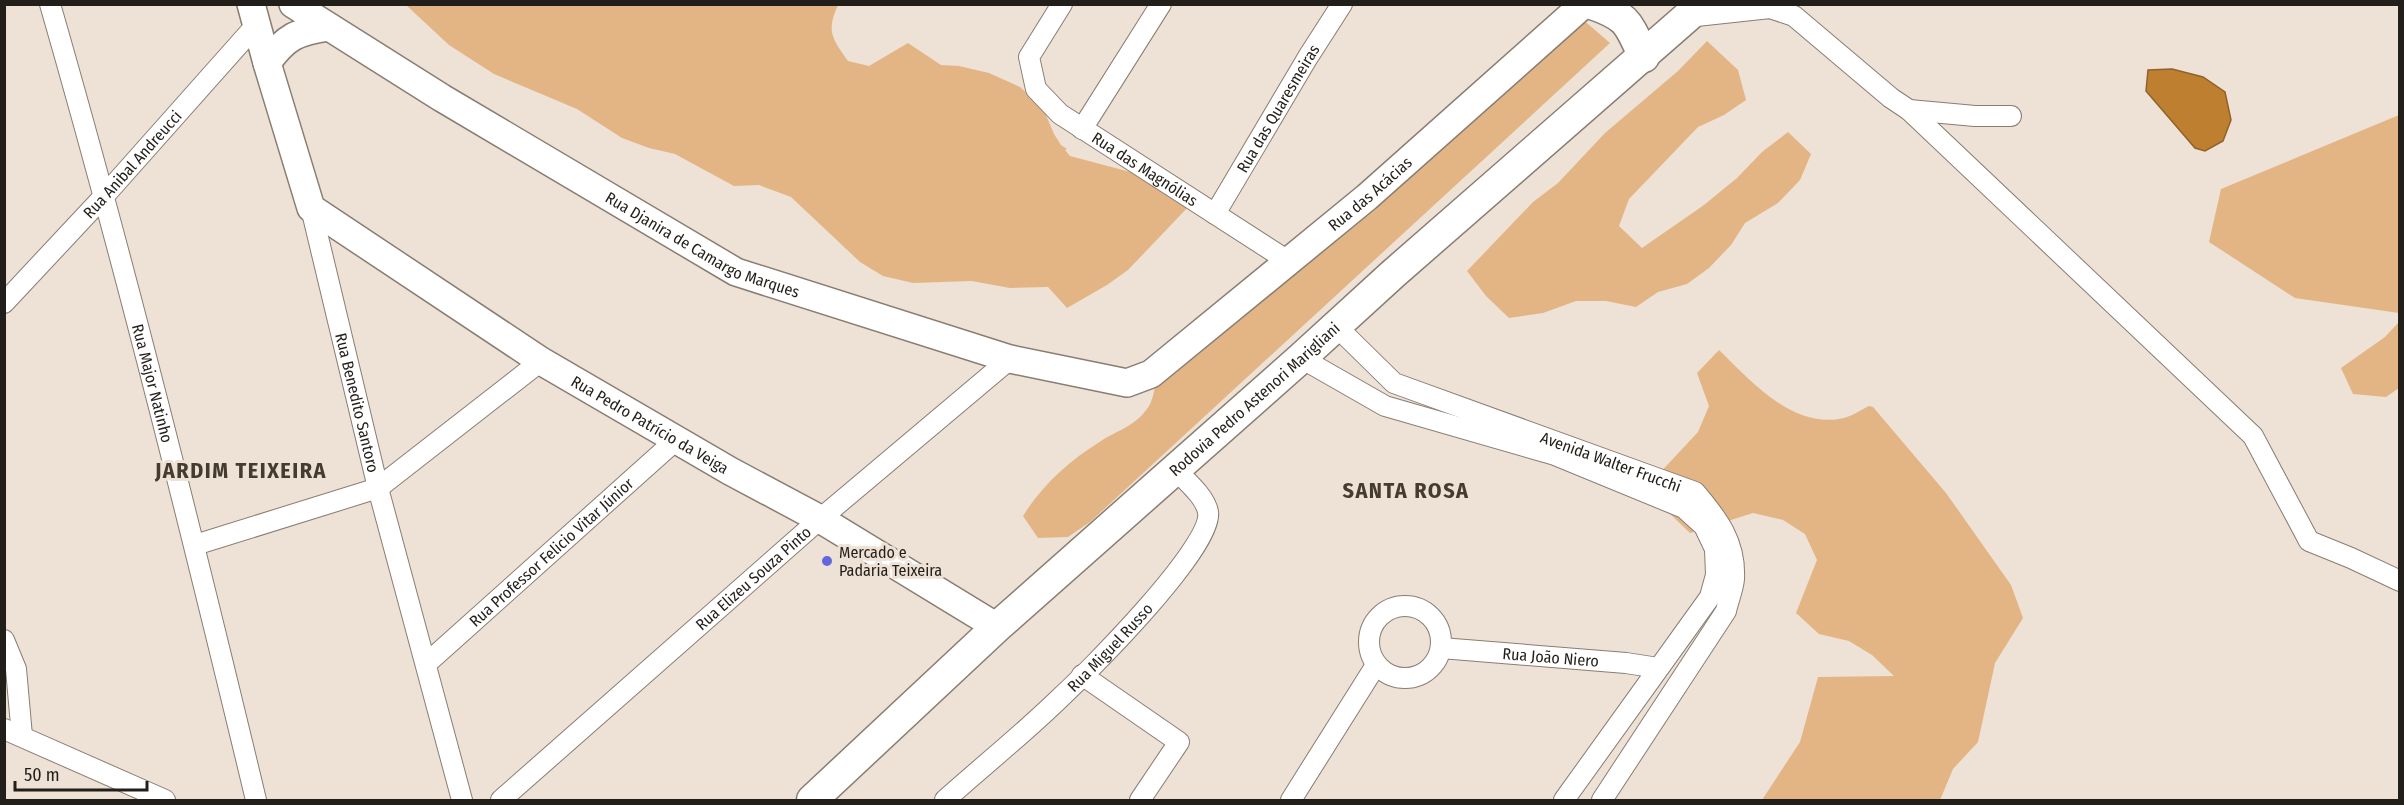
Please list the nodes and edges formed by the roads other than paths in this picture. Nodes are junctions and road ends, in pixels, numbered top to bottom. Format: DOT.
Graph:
graph roads {
  1 [pos="50,4"];
  2 [pos="293,4"];
  3 [pos="1062,4"];
  4 [pos="1161,4"];
  5 [pos="1342,4"];
  6 [pos="1584,4"];
  7 [pos="1592,4"];
  8 [pos="1687,9"];
  9 [pos="254,14"];
  10 [pos="329,27"];
  11 [pos="1644,57"];
  12 [pos="267,63"];
  13 [pos="1909,110"];
  14 [pos="2011,116"];
  15 [pos="1082,129"];
  16 [pos="105,195"];
  17 [pos="311,208"];
  18 [pos="1215,214"];
  19 [pos="1288,261"];
  20 [pos="4,303"];
  21 [pos="1336,326"];
  22 [pos="1301,358"];
  23 [pos="1010,359"];
  24 [pos="541,361"];
  25 [pos="1150,374"];
  26 [pos="1394,383"];
  27 [pos="1385,406"];
  28 [pos="676,440"];
  29 [pos="1175,469"];
  30 [pos="378,488"];
  31 [pos="820,519"];
  32 [pos="195,545"];
  33 [pos="2400,581"];
  34 [pos="997,627"];
  35 [pos="4,640"];
  36 [pos="1441,648"];
  37 [pos="426,664"];
  38 [pos="1376,665"];
  39 [pos="1658,668"];
  40 [pos="1082,675"];
  41 [pos="13,733"];
  42 [pos="142,796"];
  43 [pos="165,801"];
  44 [pos="256,801"];
  45 [pos="462,801"];
  46 [pos="501,801"];
  47 [pos="812,801"];
  48 [pos="945,801"];
  49 [pos="1140,801"];
  50 [pos="1291,801"];
  51 [pos="1564,801"];
  52 [pos="1602,801"];
  1 -- 16 [label="street, Rua Major Natinho"];
  2 -- 10 [label="street, Rua Djanira de Camargo Marques"];
  3 -- 15 [label="street, Rua das Magnólias"];
  4 -- 15 [label="street"];
  5 -- 18 [label="street, Rua das Quaresmeiras"];
  6 -- 19 [label="street, Rua das Acácias"];
  7 -- 11 [label="main road"];
  8 -- 11 [label="main road, Rodovia Pedro Astenori Marigliani"];
  8 -- 13 [label="street"];
  9 -- 12 [label="street, Rua Benedito Santoro"];
  9 -- 16 [label="street, Rua Anibal Andreucci"];
  10 -- 12 [label="street"];
  10 -- 23 [label="street, Rua Djanira de Camargo Marques"];
  11 -- 21 [label="main road, Rodovia Pedro Astenori Marigliani"];
  12 -- 17 [label="street, Rua Benedito Santoro"];
  13 -- 14 [label="street"];
  13 -- 33 [label="street"];
  15 -- 18 [label="street, Rua das Magnólias"];
  16 -- 20 [label="street, Rua Anibal Andreucci"];
  16 -- 32 [label="street, Rua Major Natinho"];
  17 -- 24 [label="street, Rua Pedro Patrício da Veiga"];
  17 -- 30 [label="street, Rua Benedito Santoro"];
  18 -- 19 [label="street, Rua das Magnólias"];
  19 -- 25 [label="street, Rua das Acácias"];
  21 -- 22 [label="main road, Rodovia Pedro Astenori Marigliani"];
  21 -- 26 [label="street"];
  22 -- 27 [label="street, Avenida Walter Frucchi"];
  22 -- 29 [label="main road, Rodovia Pedro Astenori Marigliani"];
  23 -- 25 [label="street, Rua Djanira de Camargo Marques"];
  23 -- 31 [label="street, Rua Elizeu Souza Pinto"];
  24 -- 28 [label="street, Rua Pedro Patrício da Veiga"];
  24 -- 30 [label="street"];
  26 -- 27 [label="street"];
  26 -- 52 [label="street, Avenida Walter Frucchi"];
  27 -- 39 [label="street, Avenida Walter Frucchi"];
  28 -- 31 [label="street, Rua Pedro Patrício da Veiga"];
  28 -- 37 [label="street, Rua Professor Felicio Vitar Júnior"];
  29 -- 34 [label="main road, Rodovia Pedro Astenori Marigliani"];
  29 -- 40 [label="street, Rua Miguel Russo"];
  30 -- 32 [label="street"];
  30 -- 37 [label="street, Rua Benedito Santoro"];
  31 -- 34 [label="street, Rua Pedro Patrício da Veiga"];
  31 -- 46 [label="street, Rua Elizeu Souza Pinto"];
  32 -- 44 [label="street, Rua Major Natinho"];
  34 -- 47 [label="main road, Rodovia Pedro Astenori Marigliani"];
  35 -- 41 [label="street"];
  36 -- 38 [label="street"];
  36 -- 38 [label="street"];
  36 -- 39 [label="street, Rua João Niero"];
  37 -- 45 [label="street, Rua Benedito Santoro"];
  38 -- 50 [label="street"];
  39 -- 51 [label="street, Avenida Walter Frucchi"];
  40 -- 48 [label="street, Rua Miguel Russo"];
  40 -- 49 [label="street"];
  41 -- 42 [label="street"];
  42 -- 43 [label="street"];
}
